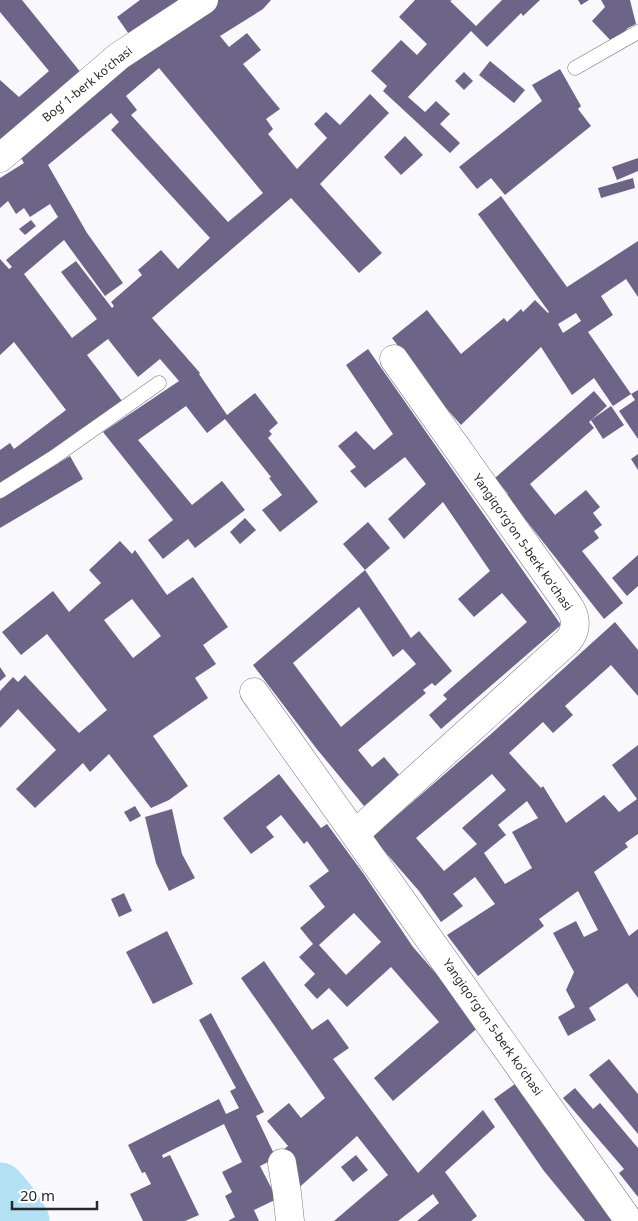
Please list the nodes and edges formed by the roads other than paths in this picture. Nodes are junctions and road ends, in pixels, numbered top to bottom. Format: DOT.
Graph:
graph roads {
  1 [pos="204,0"];
  2 [pos="638,32"];
  3 [pos="575,68"];
  4 [pos="0,158"];
  5 [pos="394,359"];
  6 [pos="159,383"];
  7 [pos="0,491"];
  8 [pos="254,692"];
  9 [pos="356,833"];
  10 [pos="282,1162"];
  11 [pos="290,1221"];
  12 [pos="629,1221"];
  1 -- 4 [label="street, Bogʻ 1-berk koʻchasi"];
  2 -- 3 [label="lane"];
  5 -- 9 [label="street, Yangiqoʻrgʻon 5-berk koʻchasi"];
  6 -- 7 [label="lane"];
  8 -- 9 [label="street, Yangiqoʻrgʻon 5-berk koʻchasi"];
  9 -- 12 [label="street, Yangiqoʻrgʻon 5-berk koʻchasi"];
  10 -- 11 [label="street"];
}
